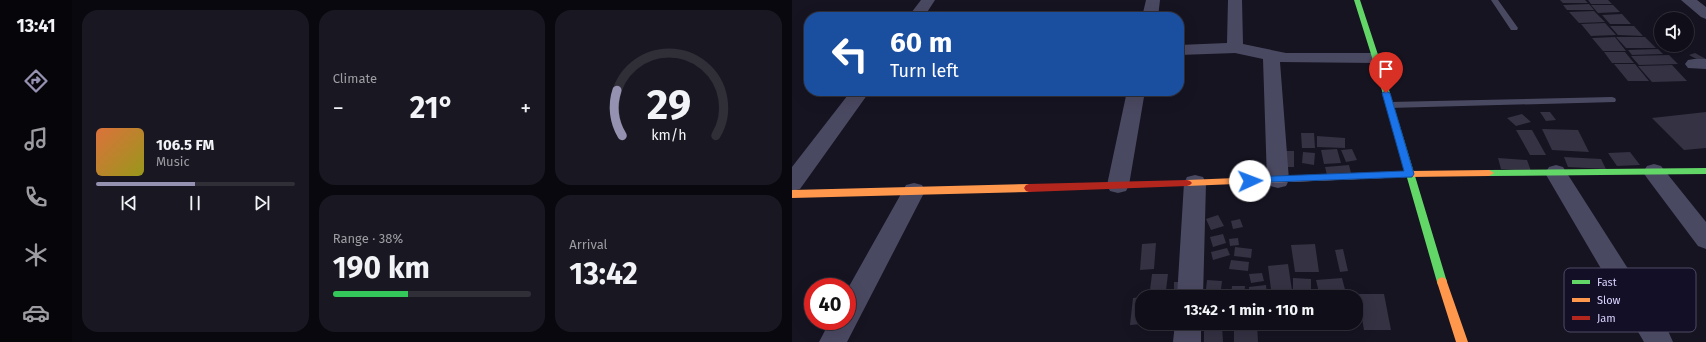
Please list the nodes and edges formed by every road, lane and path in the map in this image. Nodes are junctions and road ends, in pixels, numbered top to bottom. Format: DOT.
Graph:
graph roads {
  1 [pos="928,0"];
  2 [pos="1153,0"];
  3 [pos="1235,0"];
  4 [pos="1357,0"];
  5 [pos="1494,0"];
  6 [pos="1688,0"];
  7 [pos="920,12"];
  8 [pos="1151,12"];
  9 [pos="1706,14"];
  10 [pos="1514,28"];
  11 [pos="1235,48"];
  12 [pos="1184,50"];
  13 [pos="1271,56"];
  14 [pos="1376,58"];
  15 [pos="857,96"];
  16 [pos="1135,96"];
  17 [pos="1612,100"];
  18 [pos="1389,105"];
  19 [pos="1706,171"];
  20 [pos="1654,172"];
  21 [pos="1556,173"];
  22 [pos="1409,174"];
  23 [pos="1278,180"];
  24 [pos="792,183"];
  25 [pos="1195,183"];
  26 [pos="1118,185"];
  27 [pos="914,191"];
  28 [pos="792,194"];
  29 [pos="1706,239"];
  30 [pos="1614,268"];
  31 [pos="1190,290"];
  32 [pos="856,298"];
  33 [pos="839,330"];
  34 [pos="1188,330"];
  35 [pos="1653,332"];
  36 [pos="833,342"];
  37 [pos="1187,342"];
  38 [pos="1462,342"];
  39 [pos="1659,342"];
  1 -- 7 [label="street"];
  2 -- 8 [label="street"];
  3 -- 11 [label="street"];
  4 -- 14 [label="street"];
  5 -- 10 [label="lane"];
  6 -- 9 [label="street"];
  11 -- 12 [label="street"];
  11 -- 13 [label="street"];
  13 -- 14 [label="street"];
  13 -- 23 [label="street"];
  14 -- 18 [label="street"];
  15 -- 24 [label="street"];
  16 -- 26 [label="street"];
  17 -- 18 [label="lane"];
  18 -- 22 [label="street"];
  19 -- 20 [label="street"];
  20 -- 21 [label="street"];
  20 -- 29 [label="street"];
  21 -- 22 [label="street"];
  21 -- 30 [label="street"];
  22 -- 23 [label="street"];
  22 -- 38 [label="street"];
  23 -- 25 [label="street"];
  25 -- 26 [label="street"];
  25 -- 31 [label="street"];
  26 -- 27 [label="street"];
  27 -- 28 [label="street"];
  27 -- 32 [label="street"];
  33 -- 36 [label="street"];
  34 -- 37 [label="street"];
  35 -- 39 [label="street"];
}
